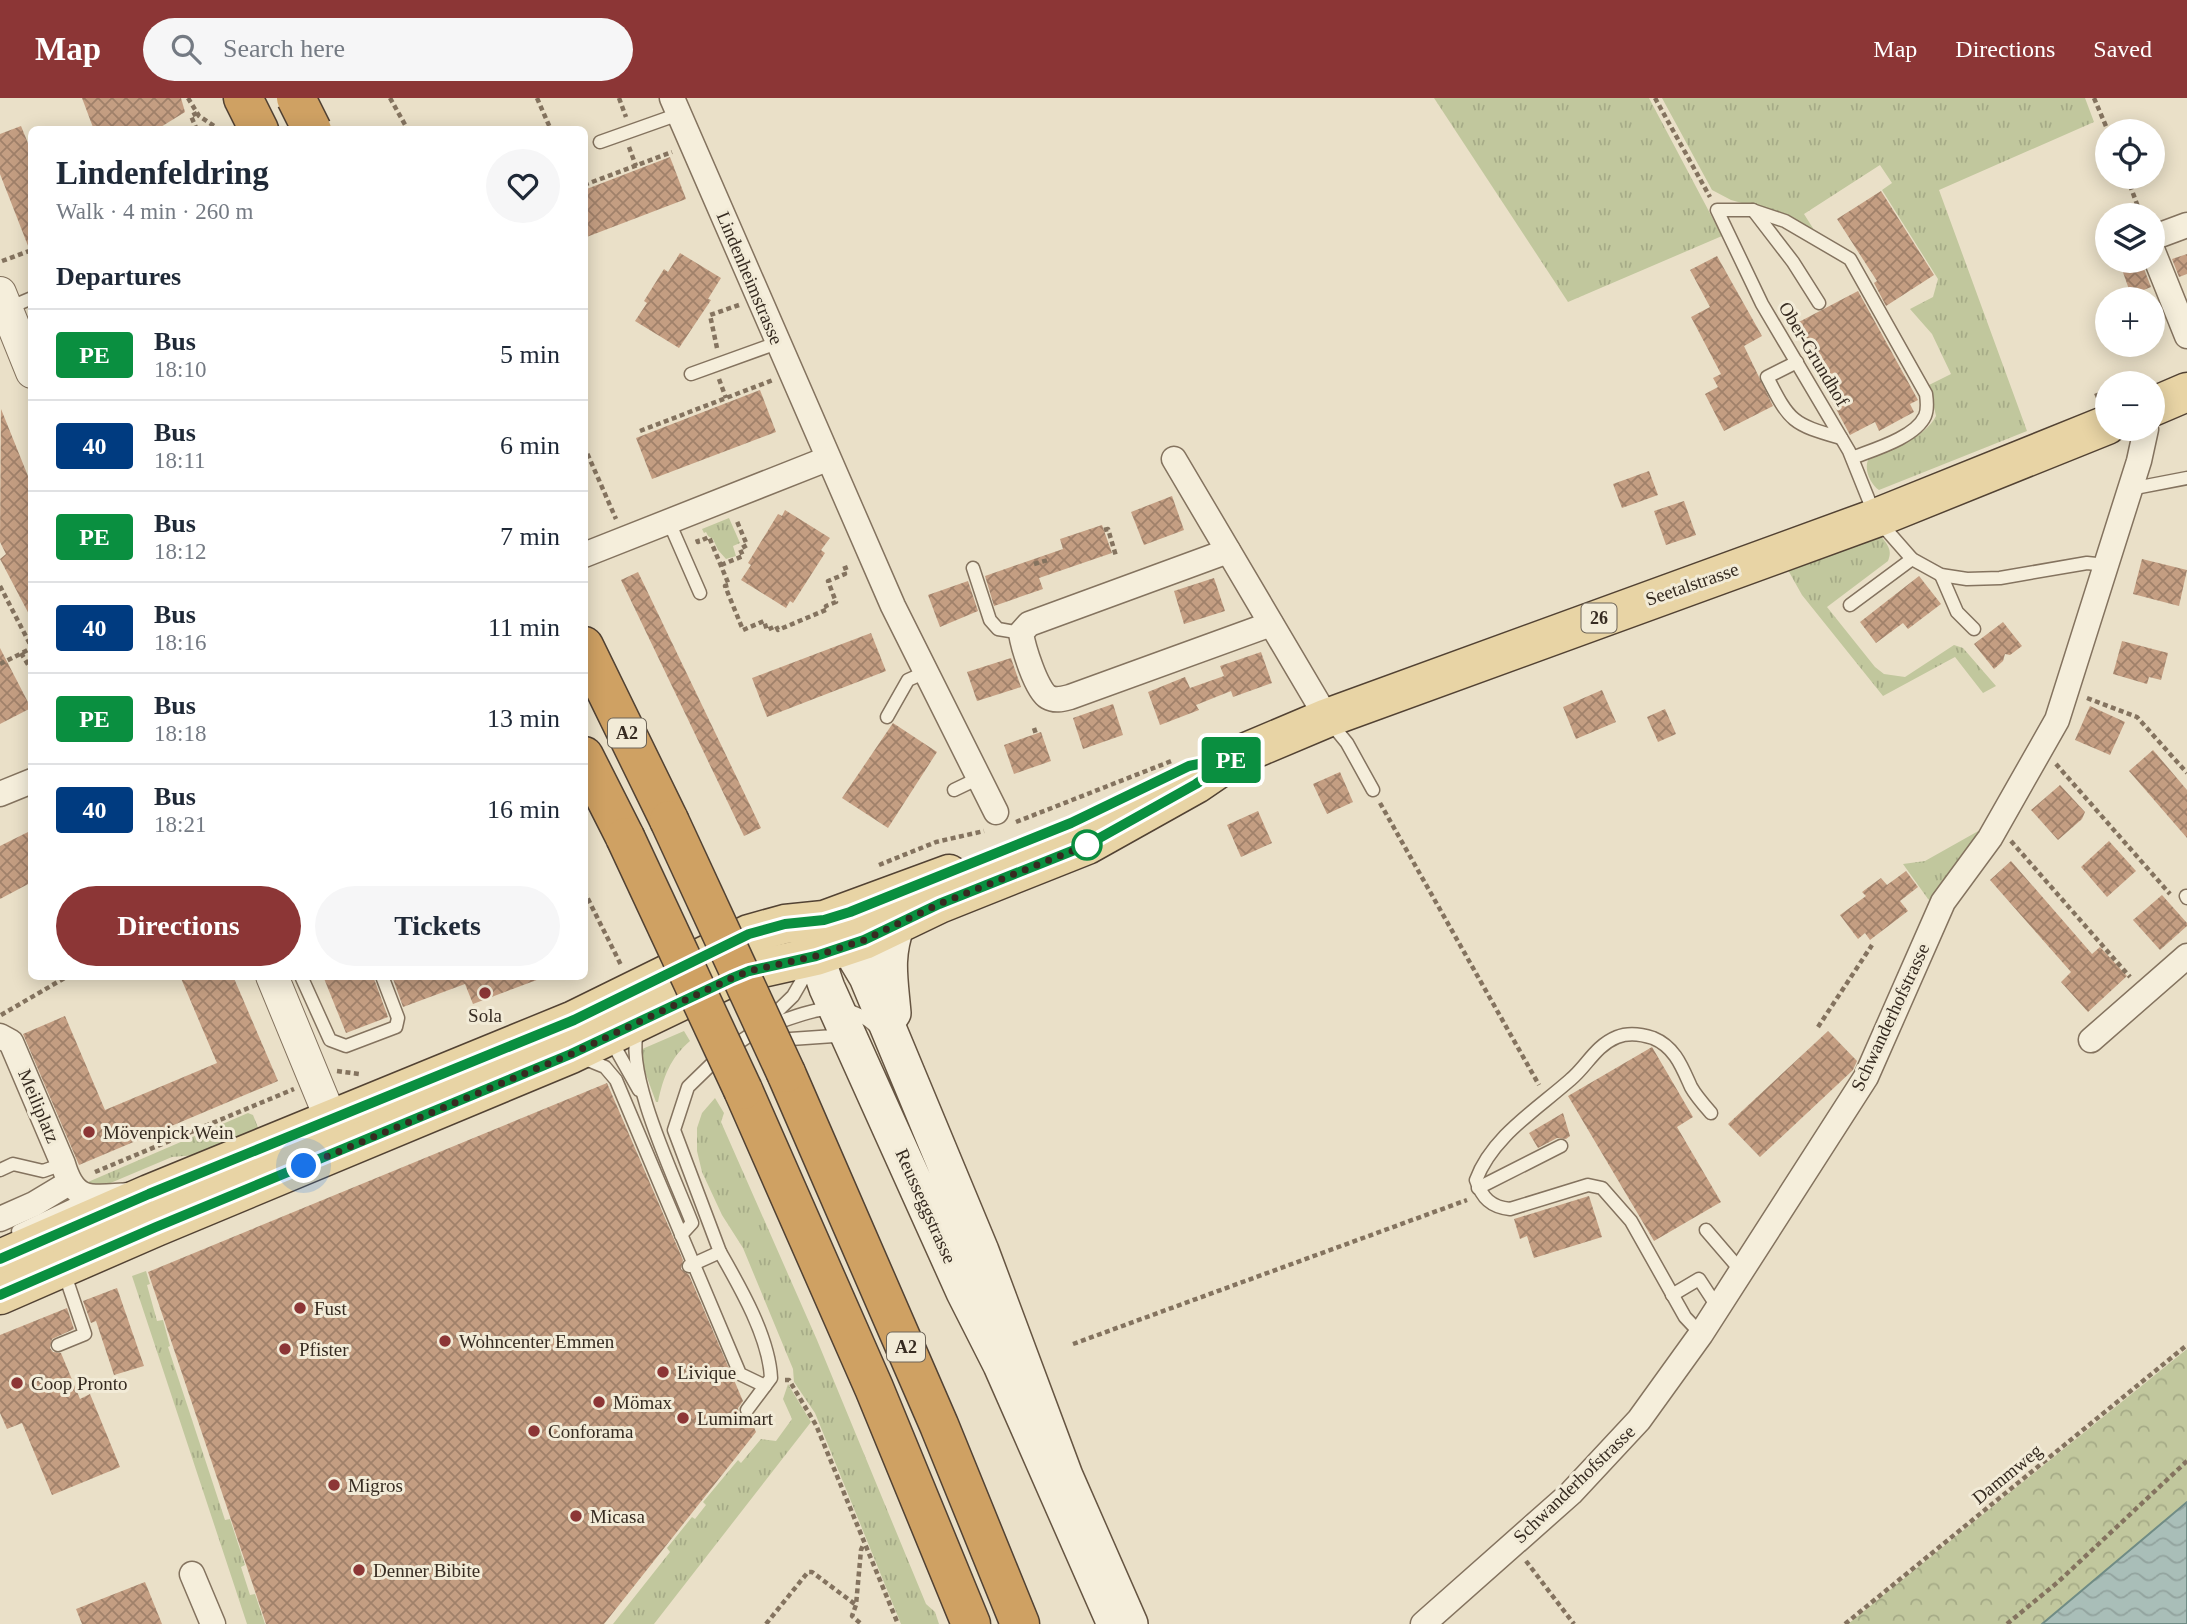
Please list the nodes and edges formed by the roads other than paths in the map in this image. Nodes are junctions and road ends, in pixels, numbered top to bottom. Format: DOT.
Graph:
graph roads {
  1 [pos="243,98"];
  2 [pos="296,98"];
  3 [pos="675,106"];
  4 [pos="257,126"];
  5 [pos="310,126"];
  6 [pos="600,142"];
  7 [pos="1752,210"];
  8 [pos="2187,225"];
  9 [pos="2165,233"];
  10 [pos="2162,273"];
  11 [pos="9,303"];
  12 [pos="1819,303"];
  13 [pos="2187,336"];
  14 [pos="778,342"];
  15 [pos="28,360"];
  16 [pos="1797,362"];
  17 [pos="691,374"];
  18 [pos="2187,392"];
  19 [pos="2165,401"];
  20 [pos="2095,430"];
  21 [pos="1841,438"];
  22 [pos="2144,441"];
  23 [pos="1852,458"];
  24 [pos="827,459"];
  25 [pos="1174,460"];
  26 [pos="2187,478"];
  27 [pos="2130,489"];
  28 [pos="1875,517"];
  29 [pos="668,522"];
  30 [pos="1228,551"];
  31 [pos="588,553"];
  32 [pos="1912,559"];
  33 [pos="2106,565"];
  34 [pos="973,568"];
  35 [pos="1941,575"];
  36 [pos="700,593"];
  37 [pos="1850,605"];
  38 [pos="1271,624"];
  39 [pos="1974,629"];
  40 [pos="1021,633"];
  41 [pos="588,654"];
  42 [pos="926,672"];
  43 [pos="887,717"];
  44 [pos="1327,718"];
  45 [pos="1237,756"];
  46 [pos="588,764"];
  47 [pos="979,778"];
  48 [pos="28,783"];
  49 [pos="954,790"];
  50 [pos="1373,790"];
  51 [pos="0,794"];
  52 [pos="996,812"];
  53 [pos="897,924"];
  54 [pos="829,941"];
  55 [pos="2187,956"];
  56 [pos="275,980"];
  57 [pos="301,980"];
  58 [pos="384,980"];
  59 [pos="837,1008"];
  60 [pos="302,1015"];
  61 [pos="642,1020"];
  62 [pos="759,1028"];
  63 [pos="0,1036"];
  64 [pos="584,1038"];
  65 [pos="2091,1040"];
  66 [pos="740,1043"];
  67 [pos="854,1044"];
  68 [pos="897,1048"];
  69 [pos="646,1103"];
  70 [pos="1711,1112"];
  71 [pos="337,1134"];
  72 [pos="1561,1146"];
  73 [pos="0,1170"];
  74 [pos="66,1174"];
  75 [pos="1480,1192"];
  76 [pos="149,1194"];
  77 [pos="90,1197"];
  78 [pos="1706,1230"];
  79 [pos="681,1235"];
  80 [pos="4,1237"];
  81 [pos="720,1252"];
  82 [pos="691,1266"];
  83 [pos="63,1269"];
  84 [pos="1742,1272"];
  85 [pos="0,1295"];
  86 [pos="1672,1295"];
  87 [pos="1718,1308"];
  88 [pos="1701,1334"];
  89 [pos="58,1345"];
  90 [pos="768,1382"];
  91 [pos="747,1410"];
  92 [pos="192,1574"];
  93 [pos="213,1624"];
  94 [pos="971,1624"];
  95 [pos="1020,1624"];
  96 [pos="1115,1624"];
  97 [pos="1130,1624"];
  98 [pos="1423,1624"];
  1 -- 4 [label="highway"];
  2 -- 5 [label="highway, bridge"];
  3 -- 6 [label="lane"];
  3 -- 14 [label="street, Lindenheimstrasse"];
  7 -- 12 [label="lane"];
  7 -- 16 [label="lane, Ober-Grundhof"];
  7 -- 23 [label="lane"];
  8 -- 9 [label="street"];
  10 -- 13 [label="street"];
  11 -- 15 [label="street"];
  14 -- 17 [label="lane"];
  14 -- 24 [label="street, Lindenheimstrasse"];
  16 -- 21 [label="lane, Ober-Grundhof"];
  16 -- 21 [label="lane"];
  18 -- 19 [label="main road"];
  20 -- 28 [label="main road, Seetalstrasse / 26"];
  21 -- 23 [label="lane, Ober-Grundhof"];
  22 -- 27 [label="street, Schwanderhofstrasse"];
  23 -- 28 [label="lane, Ober-Grundhof"];
  24 -- 29 [label="street"];
  24 -- 42 [label="street, Lindenheimstrasse"];
  25 -- 30 [label="street"];
  26 -- 27 [label="lane"];
  27 -- 33 [label="street, Schwanderhofstrasse"];
  28 -- 32 [label="lane"];
  28 -- 44 [label="main road, Seetalstrasse / 26"];
  29 -- 31 [label="street"];
  29 -- 36 [label="lane"];
  30 -- 38 [label="street"];
  30 -- 40 [label="street"];
  32 -- 35 [label="lane"];
  32 -- 37 [label="lane"];
  33 -- 35 [label="lane"];
  33 -- 84 [label="street, Schwanderhofstrasse"];
  34 -- 40 [label="lane"];
  35 -- 39 [label="lane"];
  38 -- 40 [label="street"];
  38 -- 44 [label="street"];
  41 -- 95 [label="highway, A2, bridge"];
  42 -- 43 [label="lane"];
  42 -- 47 [label="street, Lindenheimstrasse"];
  44 -- 45 [label="main road, Seetalstrasse / 26"];
  44 -- 50 [label="lane"];
  45 -- 53 [label="main road, Seetalstrasse / 26"];
  45 -- 54 [label="main road, Seetalstrasse / 26"];
  46 -- 94 [label="highway, A2, bridge"];
  47 -- 49 [label="lane"];
  47 -- 52 [label="street, Lindenheimstrasse"];
  48 -- 51 [label="street"];
  53 -- 54 [label="main road, Seetalstrasse / 26"];
  53 -- 68 [label="main road, Reusseggstrasse"];
  54 -- 59 [label="main road, Reusseggstrasse"];
  54 -- 61 [label="main road, Seetalstrasse / 26"];
  54 -- 62 [label="lane"];
  54 -- 64 [label="main road, Seetalstrasse / 26"];
  54 -- 68 [label="main road, Reusseggstrasse"];
  55 -- 65 [label="street"];
  56 -- 60 [label="street"];
  57 -- 60 [label="lane"];
  58 -- 60 [label="lane"];
  59 -- 62 [label="lane"];
  59 -- 67 [label="main road, Reusseggstrasse"];
  59 -- 68 [label="lane"];
  60 -- 71 [label="street"];
  61 -- 64 [label="main road, Seetalstrasse / 26"];
  61 -- 69 [label="lane"];
  62 -- 66 [label="lane"];
  63 -- 74 [label="street, Meiliplatz"];
  64 -- 69 [label="lane"];
  64 -- 71 [label="main road, Seetalstrasse / 26"];
  64 -- 79 [label="lane"];
  66 -- 67 [label="lane"];
  66 -- 81 [label="lane"];
  67 -- 96 [label="main road, Reusseggstrasse"];
  68 -- 97 [label="main road, Reusseggstrasse"];
  69 -- 79 [label="lane"];
  70 -- 75 [label="lane"];
  71 -- 76 [label="main road, Seetalstrasse / 26"];
  71 -- 83 [label="main road, Seetalstrasse / 26"];
  72 -- 75 [label="lane"];
  73 -- 74 [label="lane"];
  74 -- 77 [label="street"];
  74 -- 80 [label="street"];
  75 -- 86 [label="lane"];
  76 -- 77 [label="street"];
  76 -- 80 [label="main road, Seetalstrasse / 26"];
  77 -- 80 [label="lane"];
  78 -- 84 [label="lane"];
  79 -- 82 [label="lane"];
  81 -- 82 [label="lane"];
  81 -- 90 [label="lane"];
  82 -- 90 [label="lane"];
  83 -- 85 [label="main road, Seetalstrasse / 26"];
  83 -- 89 [label="lane"];
  84 -- 87 [label="street, Schwanderhofstrasse"];
  86 -- 87 [label="lane"];
  86 -- 88 [label="lane"];
  87 -- 88 [label="street, Schwanderhofstrasse"];
  88 -- 98 [label="street, Schwanderhofstrasse"];
  90 -- 91 [label="lane"];
  92 -- 93 [label="street"];
}
